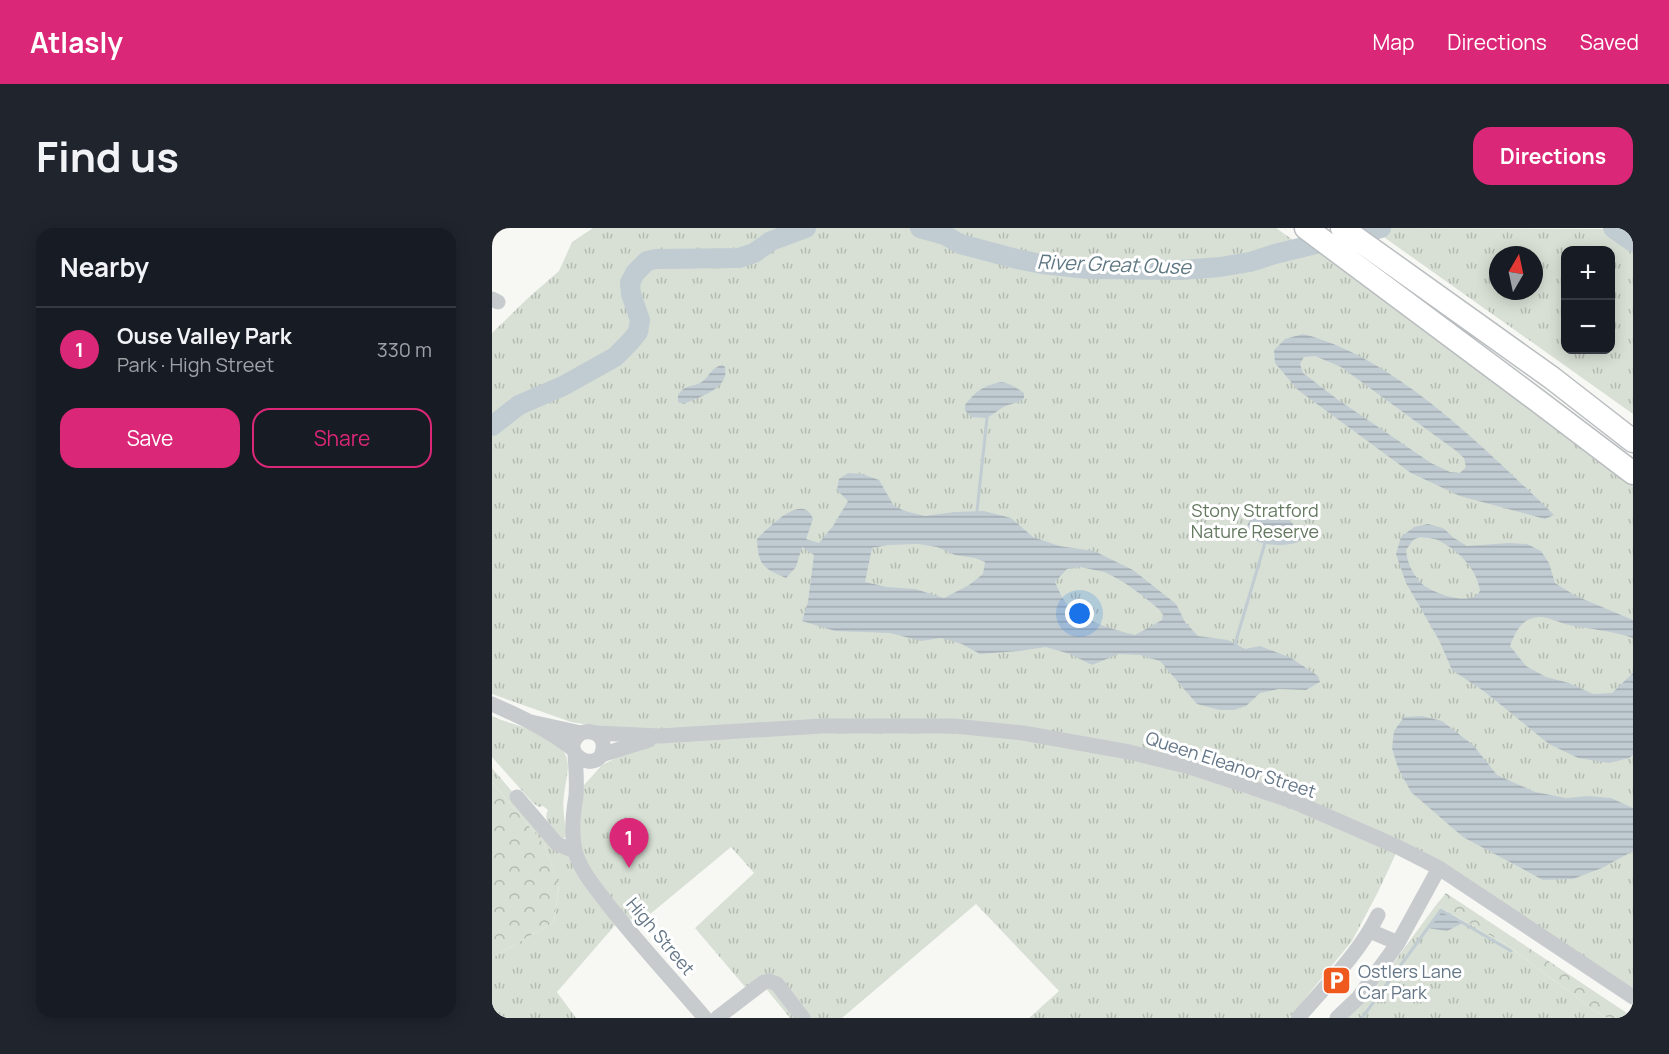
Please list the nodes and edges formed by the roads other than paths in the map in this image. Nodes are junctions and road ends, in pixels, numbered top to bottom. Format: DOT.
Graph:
graph roads {
  1 [pos="1306,228"];
  2 [pos="1342,228"];
  3 [pos="1633,441"];
  4 [pos="1633,473"];
  5 [pos="492,704"];
  6 [pos="531,722"];
  7 [pos="589,733"];
  8 [pos="660,736"];
  9 [pos="574,752"];
  10 [pos="597,758"];
  11 [pos="576,794"];
  12 [pos="517,797"];
  13 [pos="575,851"];
  14 [pos="1439,868"];
  15 [pos="1378,915"];
  16 [pos="1370,930"];
  17 [pos="1398,943"];
  18 [pos="1633,997"];
  19 [pos="705,1018"];
  20 [pos="717,1018"];
  21 [pos="803,1018"];
  22 [pos="1298,1018"];
  23 [pos="1337,1018"];
  1 -- 4 [label="highway"];
  2 -- 3 [label="highway"];
  5 -- 6 [label="street, Queen Eleanor Street"];
  6 -- 7 [label="street, Queen Eleanor Street"];
  6 -- 9 [label="street, Queen Eleanor Street"];
  7 -- 8 [label="street, Queen Eleanor Street"];
  7 -- 9 [label="street"];
  7 -- 10 [label="street"];
  8 -- 10 [label="street, Queen Eleanor Street"];
  8 -- 14 [label="street, Queen Eleanor Street"];
  9 -- 10 [label="street"];
  9 -- 11 [label="street"];
  10 -- 11 [label="street"];
  11 -- 13 [label="street"];
  12 -- 13 [label="street"];
  13 -- 19 [label="street, High Street"];
  14 -- 17 [label="street"];
  14 -- 18 [label="street, Queen Eleanor Street"];
  15 -- 16 [label="street"];
  16 -- 17 [label="street"];
  16 -- 22 [label="street"];
  17 -- 23 [label="street"];
  20 -- 21 [label="street"];
}
